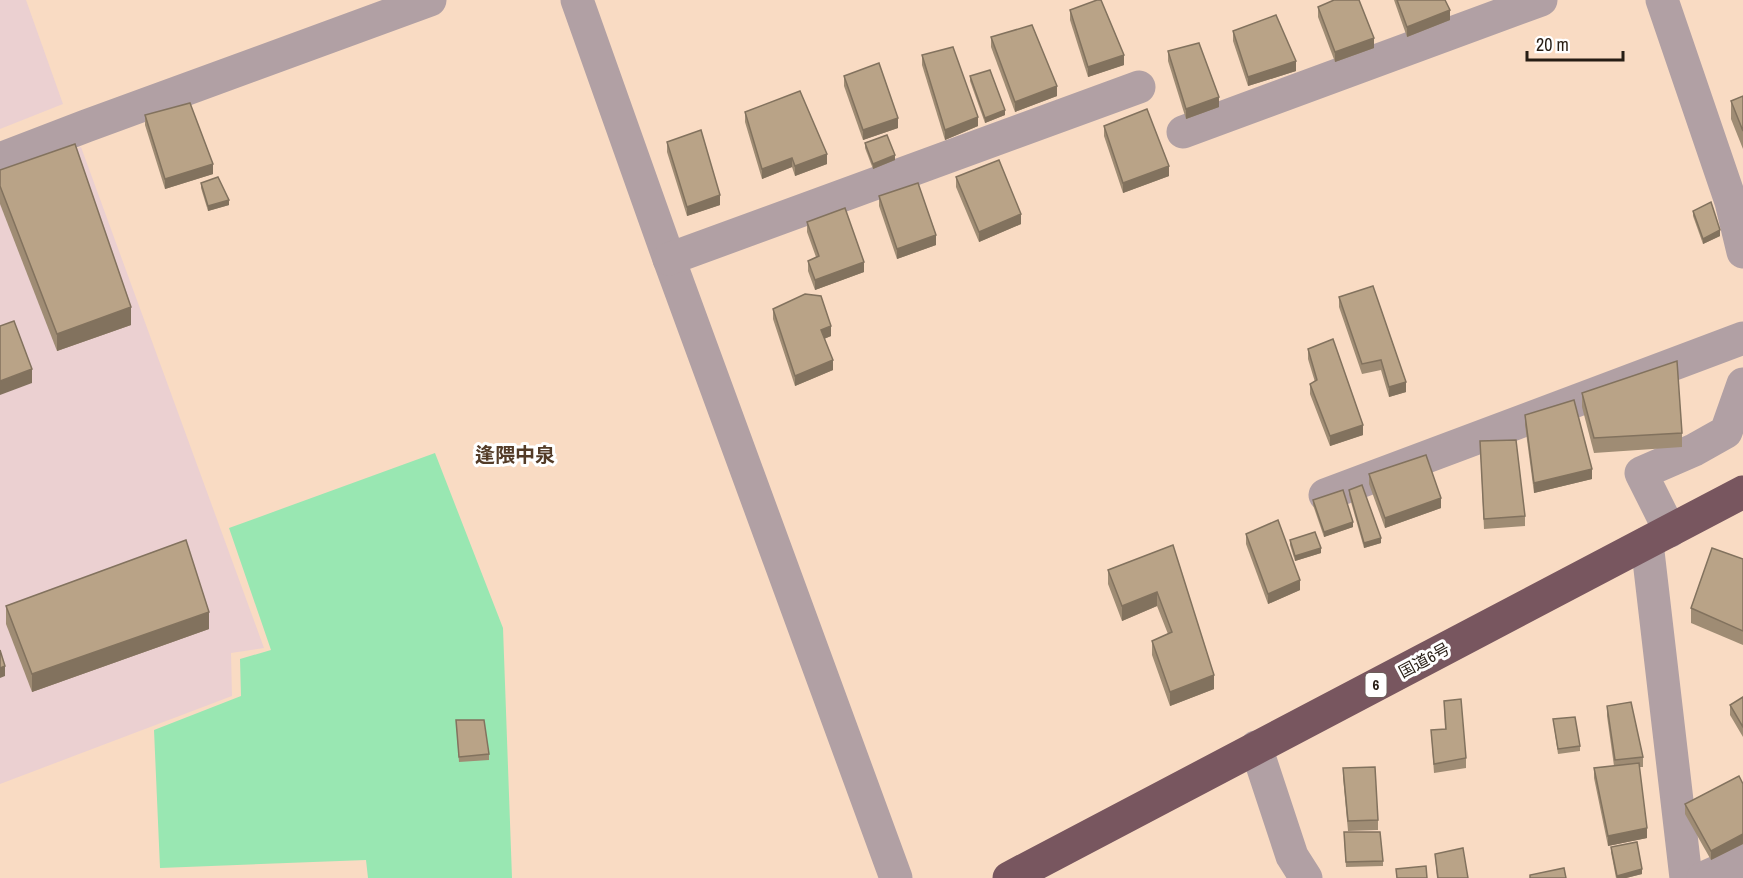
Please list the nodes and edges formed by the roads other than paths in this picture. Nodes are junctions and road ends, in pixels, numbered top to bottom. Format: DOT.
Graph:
graph roads {
  1 [pos="430,0"];
  2 [pos="577,0"];
  3 [pos="1541,0"];
  4 [pos="1662,0"];
  5 [pos="1138,87"];
  6 [pos="1183,132"];
  7 [pos="0,159"];
  8 [pos="1743,252"];
  9 [pos="669,259"];
  10 [pos="1743,338"];
  11 [pos="1743,384"];
  12 [pos="1743,492"];
  13 [pos="1325,495"];
  14 [pos="1658,537"];
  15 [pos="1256,747"];
  16 [pos="1743,860"];
  17 [pos="896,878"];
  18 [pos="1009,878"];
  19 [pos="1306,878"];
  20 [pos="1686,878"];
  21 [pos="1703,878"];
  1 -- 7 [label="street"];
  2 -- 9 [label="street"];
  3 -- 6 [label="street"];
  4 -- 8 [label="street"];
  5 -- 9 [label="street"];
  9 -- 17 [label="street"];
  10 -- 13 [label="street"];
  11 -- 14 [label="street"];
  12 -- 14 [label="highway, 国道6号 / 6"];
  14 -- 15 [label="highway, 国道6号 / 6"];
  14 -- 20 [label="street"];
  15 -- 18 [label="highway, 国道6号 / 6"];
  15 -- 19 [label="street"];
  16 -- 21 [label="street"];
}
